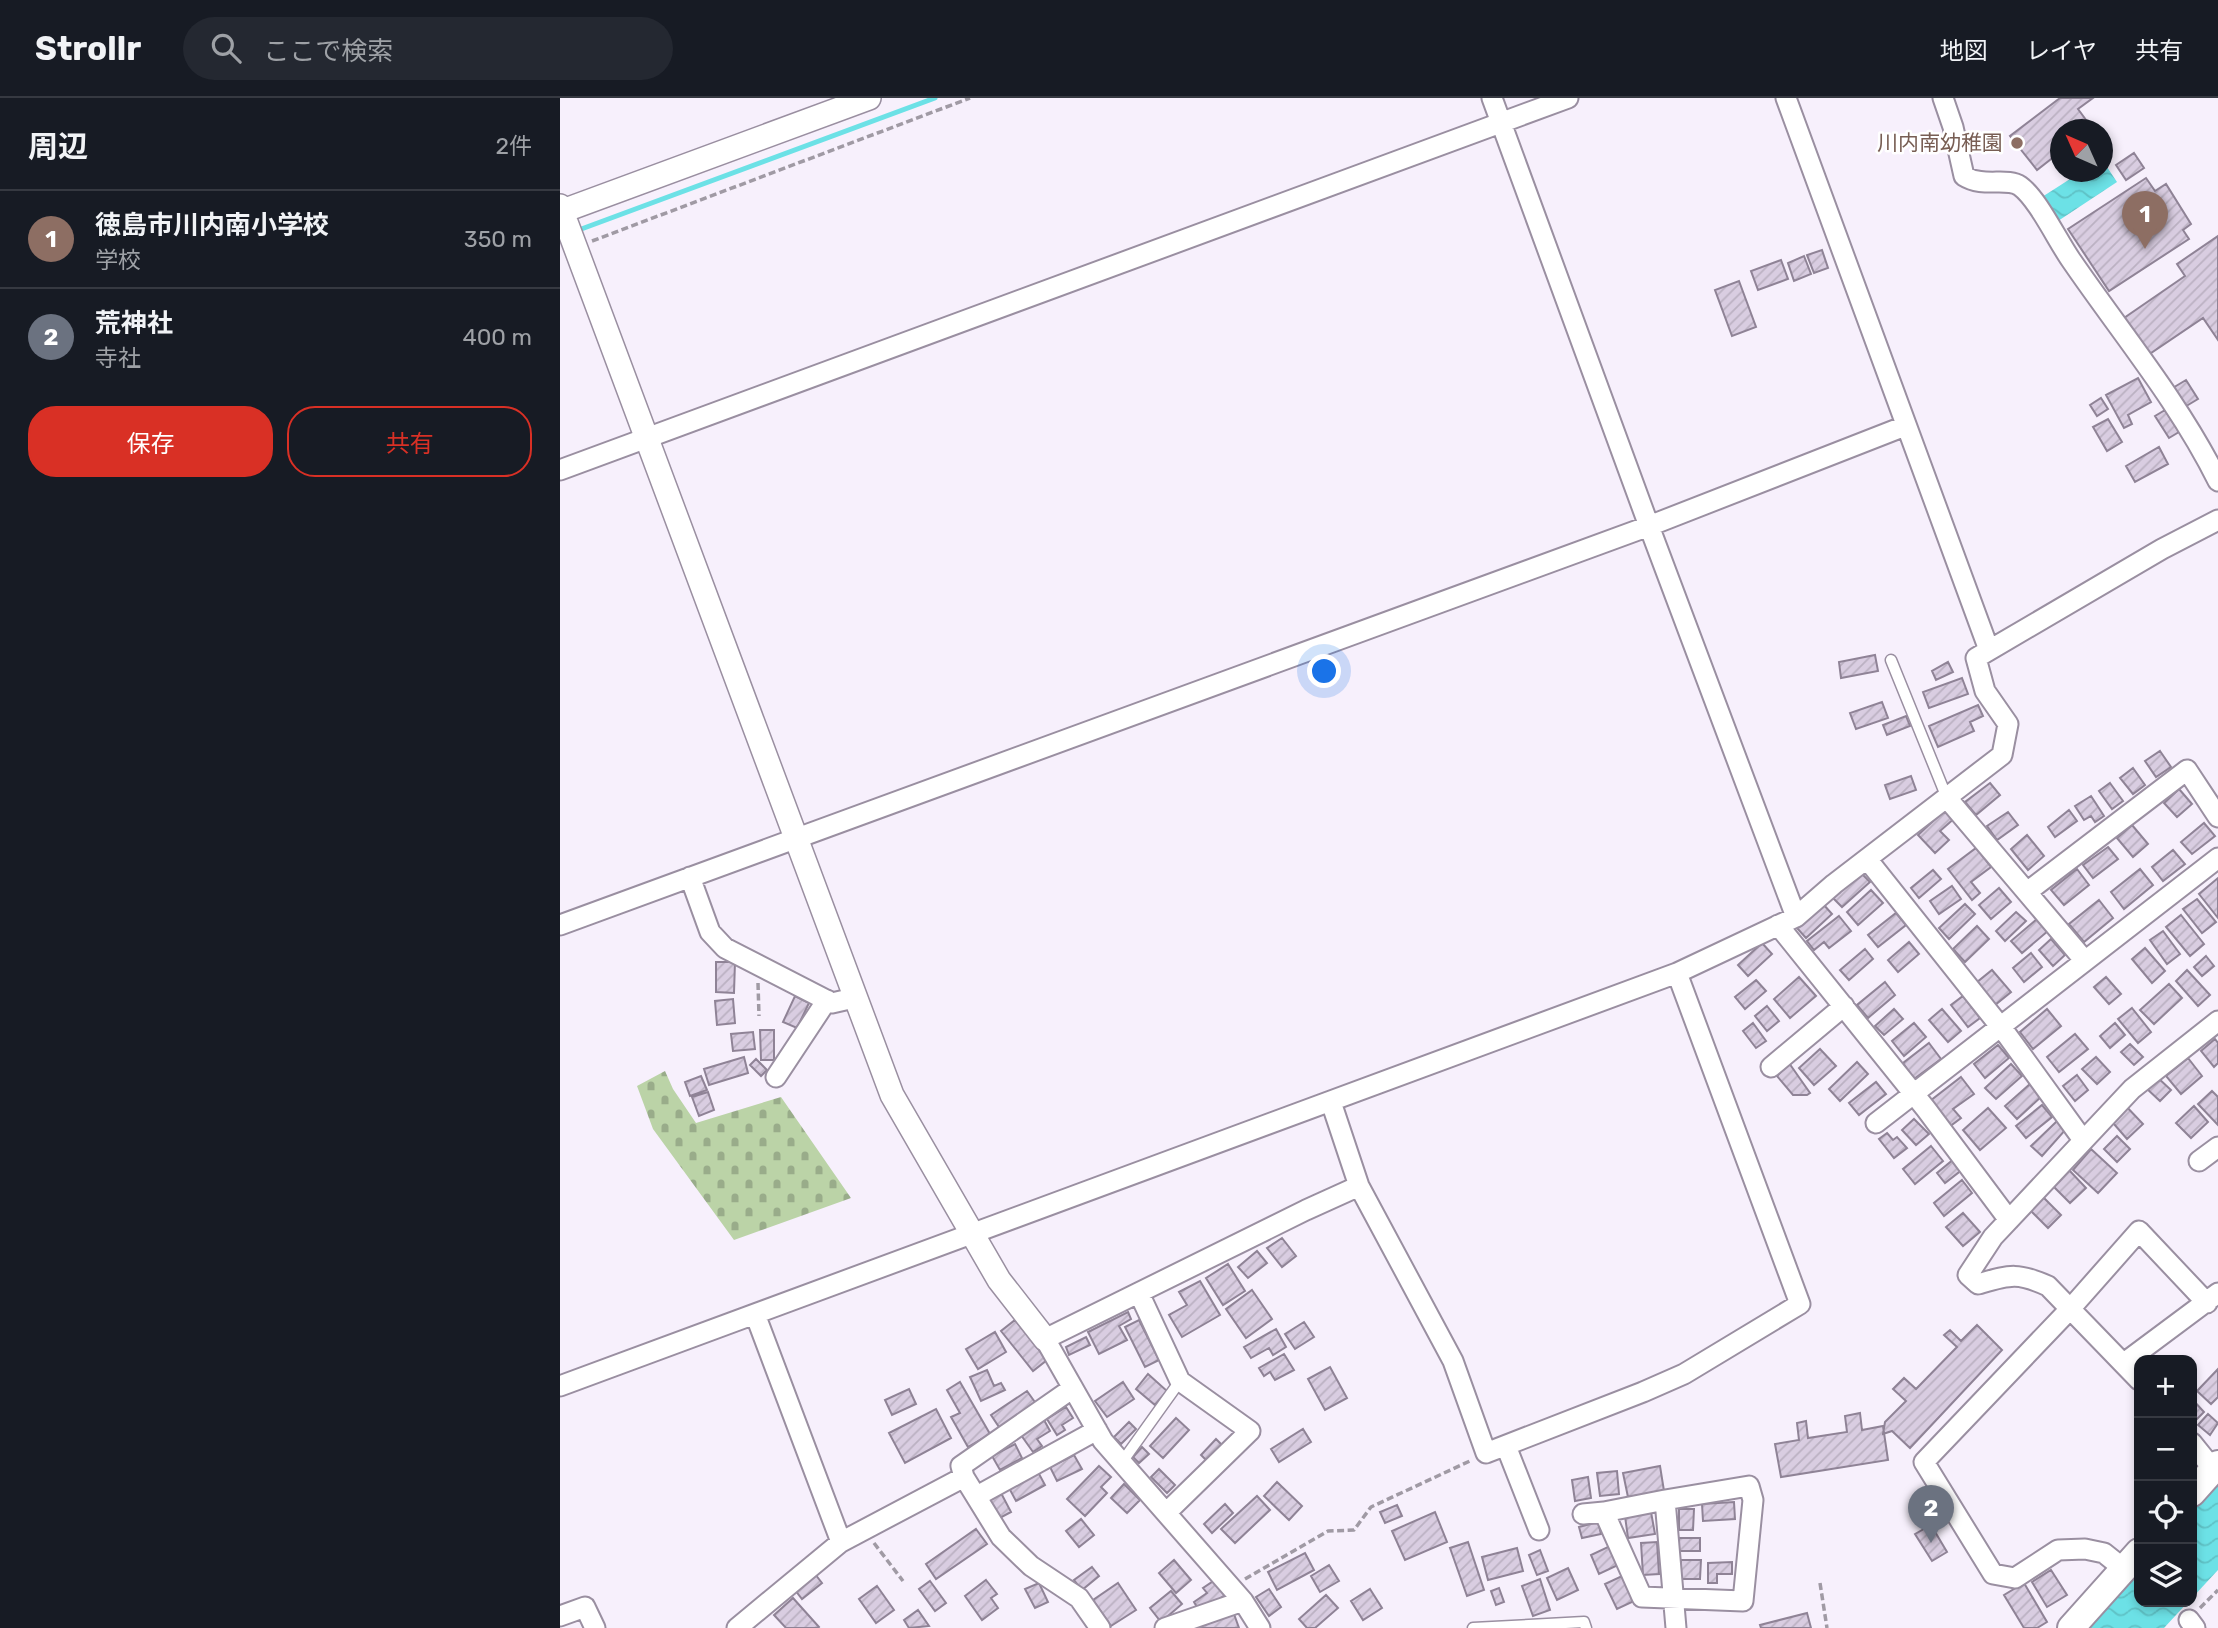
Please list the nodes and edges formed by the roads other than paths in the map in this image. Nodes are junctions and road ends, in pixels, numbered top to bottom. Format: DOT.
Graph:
graph roads {
  1 [pos="869,98"];
  2 [pos="1492,98"];
  3 [pos="1568,98"];
  4 [pos="1786,98"];
  5 [pos="1943,98"];
  6 [pos="1502,123"];
  7 [pos="562,213"];
  8 [pos="1905,426"];
  9 [pos="647,439"];
  10 [pos="2213,457"];
  11 [pos="560,470"];
  12 [pos="2218,481"];
  13 [pos="2218,520"];
  14 [pos="1649,526"];
  15 [pos="1989,650"];
  16 [pos="1891,660"];
  17 [pos="1947,798"];
  18 [pos="2218,817"];
  19 [pos="796,838"];
  20 [pos="2218,858"];
  21 [pos="1867,859"];
  22 [pos="690,877"];
  23 [pos="2026,892"];
  24 [pos="1796,917"];
  25 [pos="560,925"];
  26 [pos="1778,925"];
  27 [pos="2085,961"];
  28 [pos="1677,972"];
  29 [pos="854,998"];
  30 [pos="827,1000"];
  31 [pos="1844,1006"];
  32 [pos="2218,1021"];
  33 [pos="2000,1027"];
  34 [pos="1771,1067"];
  35 [pos="776,1077"];
  36 [pos="1915,1095"];
  37 [pos="1331,1102"];
  38 [pos="1877,1123"];
  39 [pos="2083,1140"];
  40 [pos="2218,1147"];
  41 [pos="2199,1161"];
  42 [pos="1359,1186"];
  43 [pos="2008,1220"];
  44 [pos="970,1233"];
  45 [pos="1139,1293"];
  46 [pos="2212,1298"];
  47 [pos="2071,1308"];
  48 [pos="755,1314"];
  49 [pos="1045,1339"];
  50 [pos="2124,1363"];
  51 [pos="2134,1374"];
  52 [pos="1180,1381"];
  53 [pos="560,1386"];
  54 [pos="1073,1388"];
  55 [pos="1097,1430"];
  56 [pos="1506,1446"];
  57 [pos="2197,1448"];
  58 [pos="1122,1462"];
  59 [pos="2216,1466"];
  60 [pos="964,1477"];
  61 [pos="2197,1487"];
  62 [pos="976,1496"];
  63 [pos="1665,1500"];
  64 [pos="1604,1512"];
  65 [pos="1167,1513"];
  66 [pos="1583,1514"];
  67 [pos="1539,1530"];
  68 [pos="841,1542"];
  69 [pos="2132,1561"];
  70 [pos="1237,1594"];
  71 [pos="1674,1599"];
  72 [pos="560,1616"];
  73 [pos="595,1628"];
  74 [pos="737,1628"];
  75 [pos="1100,1628"];
  76 [pos="1165,1628"];
  77 [pos="1260,1628"];
  78 [pos="1473,1628"];
  79 [pos="1586,1628"];
  80 [pos="1676,1628"];
  81 [pos="2071,1628"];
  1 -- 7 [label="street"];
  2 -- 6 [label="street"];
  3 -- 6 [label="street"];
  4 -- 8 [label="street"];
  5 -- 10 [label="street"];
  6 -- 9 [label="street"];
  6 -- 14 [label="street"];
  7 -- 9 [label="street"];
  8 -- 14 [label="street"];
  8 -- 15 [label="street"];
  9 -- 11 [label="street"];
  9 -- 19 [label="street"];
  10 -- 12 [label="street"];
  13 -- 15 [label="street"];
  14 -- 19 [label="street"];
  14 -- 24 [label="street"];
  15 -- 17 [label="street"];
  16 -- 17 [label="lane"];
  17 -- 21 [label="street"];
  17 -- 23 [label="street"];
  18 -- 23 [label="street"];
  19 -- 22 [label="street"];
  19 -- 29 [label="street"];
  20 -- 27 [label="street"];
  21 -- 24 [label="street"];
  21 -- 33 [label="street"];
  22 -- 25 [label="street"];
  22 -- 30 [label="street"];
  23 -- 27 [label="street"];
  24 -- 26 [label="street"];
  26 -- 28 [label="street"];
  26 -- 31 [label="street"];
  27 -- 33 [label="street"];
  28 -- 37 [label="street"];
  28 -- 56 [label="street"];
  29 -- 30 [label="street"];
  29 -- 44 [label="street"];
  30 -- 35 [label="street"];
  31 -- 34 [label="street"];
  31 -- 36 [label="street"];
  32 -- 39 [label="street"];
  33 -- 36 [label="street"];
  33 -- 39 [label="street"];
  36 -- 38 [label="street"];
  36 -- 43 [label="street"];
  37 -- 42 [label="street"];
  37 -- 44 [label="street"];
  39 -- 43 [label="street"];
  40 -- 41 [label="street"];
  42 -- 45 [label="street"];
  42 -- 56 [label="street"];
  43 -- 47 [label="street"];
  44 -- 48 [label="street"];
  44 -- 49 [label="street"];
  45 -- 49 [label="street"];
  45 -- 52 [label="street"];
  46 -- 47 [label="street"];
  46 -- 50 [label="street"];
  47 -- 50 [label="street"];
  47 -- 69 [label="street"];
  48 -- 53 [label="street"];
  48 -- 68 [label="street"];
  49 -- 54 [label="street"];
  50 -- 51 [label="street"];
  52 -- 58 [label="lane"];
  52 -- 65 [label="street"];
  54 -- 55 [label="street"];
  54 -- 60 [label="street"];
  55 -- 58 [label="street"];
  55 -- 62 [label="street"];
  56 -- 67 [label="street"];
  57 -- 59 [label="street"];
  58 -- 65 [label="street"];
  59 -- 61 [label="main road"];
  60 -- 62 [label="street"];
  60 -- 68 [label="street"];
  62 -- 75 [label="street"];
  63 -- 64 [label="street"];
  63 -- 71 [label="street"];
  63 -- 71 [label="street"];
  64 -- 66 [label="street"];
  64 -- 71 [label="street"];
  65 -- 70 [label="street"];
  68 -- 74 [label="street"];
  69 -- 81 [label="main road"];
  70 -- 76 [label="street"];
  70 -- 77 [label="street"];
  71 -- 80 [label="street"];
  72 -- 73 [label="street"];
  78 -- 79 [label="lane"];
}
